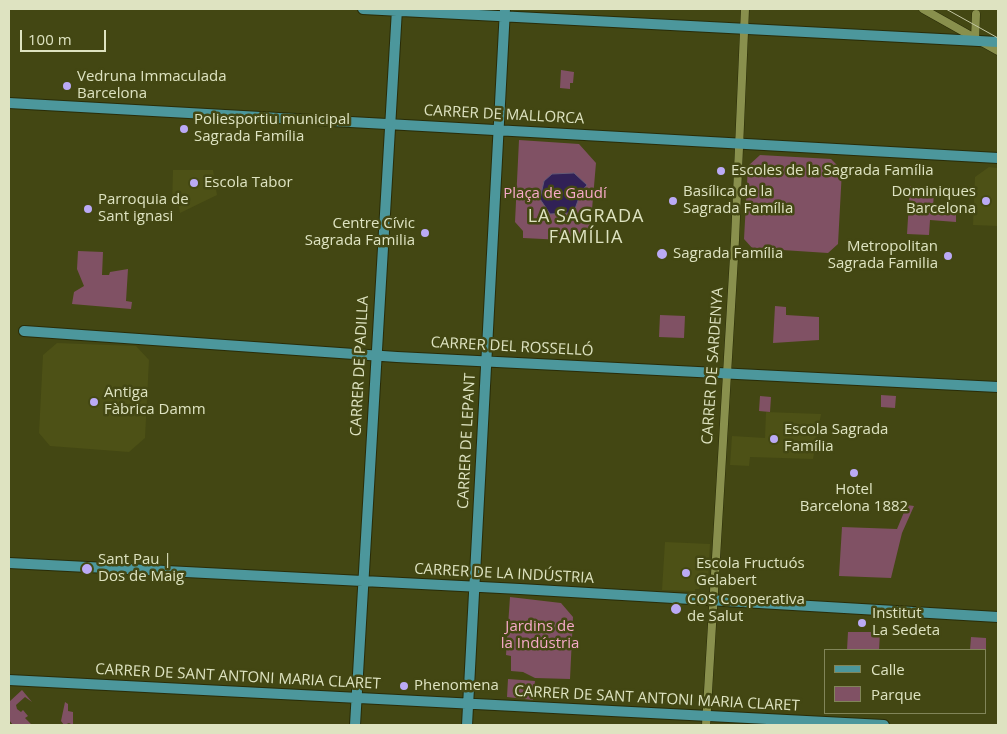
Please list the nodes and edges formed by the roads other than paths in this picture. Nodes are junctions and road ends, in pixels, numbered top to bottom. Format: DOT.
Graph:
graph roads {
  1 [pos="363,9"];
  2 [pos="745,9"];
  3 [pos="922,9"];
  4 [pos="396,10"];
  5 [pos="505,13"];
  6 [pos="976,14"];
  7 [pos="744,29"];
  8 [pos="975,40"];
  9 [pos="998,42"];
  10 [pos="998,51"];
  11 [pos="9,103"];
  12 [pos="389,124"];
  13 [pos="499,131"];
  14 [pos="740,144"];
  15 [pos="998,158"];
  16 [pos="24,332"];
  17 [pos="375,355"];
  18 [pos="486,362"];
  19 [pos="726,373"];
  20 [pos="998,387"];
  21 [pos="9,563"];
  22 [pos="363,581"];
  23 [pos="476,587"];
  24 [pos="713,600"];
  25 [pos="998,617"];
  26 [pos="9,680"];
  27 [pos="357,697"];
  28 [pos="468,704"];
  29 [pos="706,721"];
  30 [pos="355,725"];
  31 [pos="467,725"];
  32 [pos="884,725"];
  1 -- 4 [label="main road"];
  2 -- 7 [label="street, CARRER DE SARDENYA"];
  3 -- 8 [label="street"];
  4 -- 5 [label="main road"];
  4 -- 12 [label="main road, CARRER DE PADILLA"];
  5 -- 7 [label="main road"];
  5 -- 13 [label="main road, CARRER DE LEPANT"];
  6 -- 8 [label="street"];
  7 -- 8 [label="main road"];
  7 -- 14 [label="street, CARRER DE SARDENYA"];
  8 -- 9 [label="main road"];
  8 -- 10 [label="street"];
  11 -- 12 [label="main road, CARRER DE MALLORCA"];
  12 -- 13 [label="main road, CARRER DE MALLORCA"];
  12 -- 17 [label="main road, CARRER DE PADILLA"];
  13 -- 14 [label="main road, CARRER DE MALLORCA"];
  13 -- 18 [label="main road, CARRER DE LEPANT"];
  14 -- 15 [label="main road, CARRER DE MALLORCA"];
  14 -- 19 [label="street, CARRER DE SARDENYA"];
  16 -- 17 [label="main road, CARRER DEL ROSSELLÓ"];
  17 -- 18 [label="main road, CARRER DEL ROSSELLÓ"];
  17 -- 22 [label="main road, CARRER DE PADILLA"];
  18 -- 19 [label="main road, CARRER DEL ROSSELLÓ"];
  18 -- 23 [label="main road, CARRER DE LEPANT"];
  19 -- 20 [label="main road, CARRER DEL ROSSELLÓ"];
  19 -- 24 [label="street, CARRER DE SARDENYA"];
  21 -- 22 [label="main road, CARRER DE LA INDÚSTRIA"];
  22 -- 23 [label="main road, CARRER DE LA INDÚSTRIA"];
  22 -- 27 [label="main road, CARRER DE PADILLA"];
  23 -- 24 [label="main road, CARRER DE LA INDÚSTRIA"];
  23 -- 28 [label="main road, CARRER DE LEPANT"];
  24 -- 25 [label="main road, CARRER DE LA INDÚSTRIA"];
  24 -- 29 [label="street, CARRER DE SARDENYA"];
  26 -- 27 [label="main road, CARRER DE SANT ANTONI MARIA CLARET"];
  27 -- 28 [label="main road, CARRER DE SANT ANTONI MARIA CLARET"];
  27 -- 30 [label="main road, CARRER DE PADILLA"];
  28 -- 29 [label="main road, CARRER DE SANT ANTONI MARIA CLARET"];
  28 -- 31 [label="main road, CARRER DE LEPANT"];
  29 -- 32 [label="main road, CARRER DE SANT ANTONI MARIA CLARET"];
}
